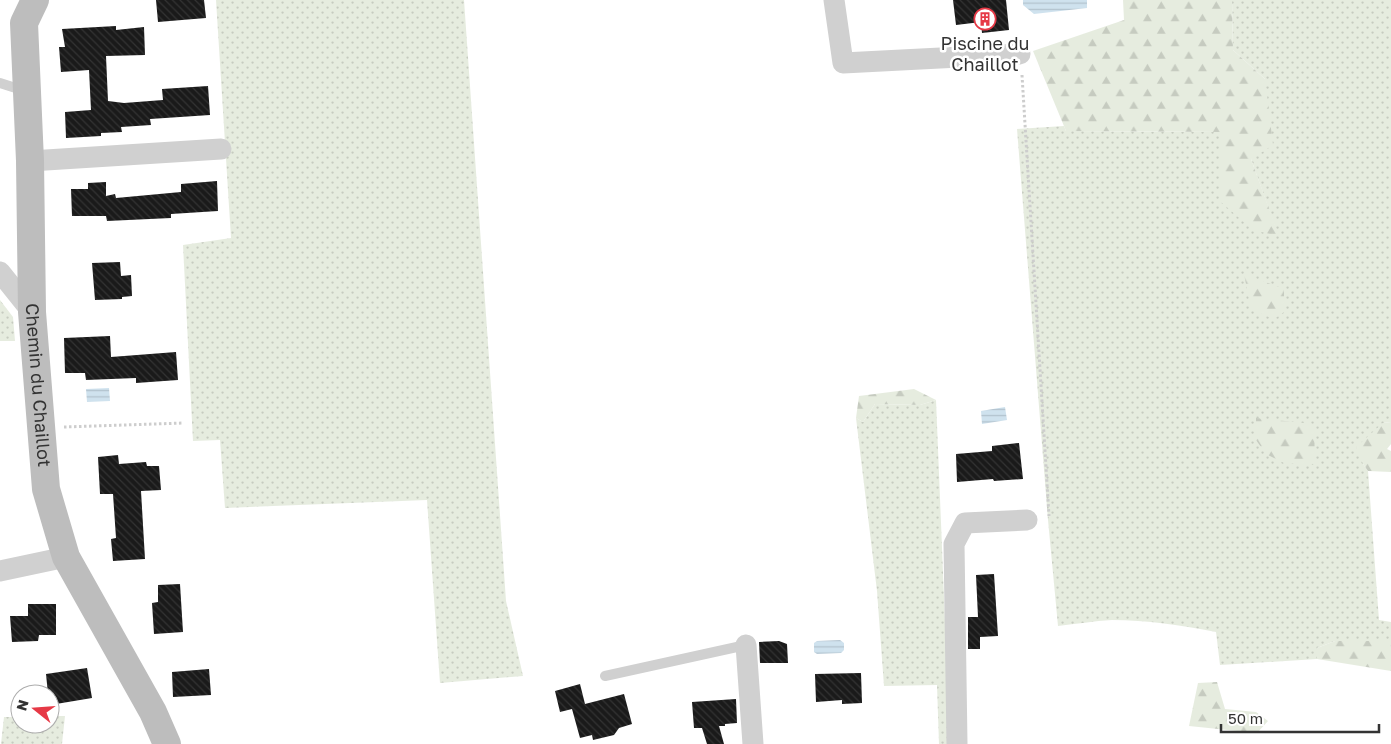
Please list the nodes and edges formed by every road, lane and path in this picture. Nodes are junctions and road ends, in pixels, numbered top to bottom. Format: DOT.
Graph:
graph roads {
  1 [pos="35,0"];
  2 [pos="834,0"];
  3 [pos="1020,54"];
  4 [pos="0,83"];
  5 [pos="26,92"];
  6 [pos="221,149"];
  7 [pos="30,161"];
  8 [pos="0,272"];
  9 [pos="32,312"];
  10 [pos="183,423"];
  11 [pos="41,428"];
  12 [pos="1027,520"];
  13 [pos="66,557"];
  14 [pos="0,571"];
  15 [pos="746,645"];
  16 [pos="605,676"];
  17 [pos="167,744"];
  18 [pos="753,744"];
  19 [pos="957,744"];
  1 -- 5 [label="street, Chemin du Chaillot"];
  2 -- 3 [label="street"];
  3 -- 12 [label="path"];
  4 -- 5 [label="lane"];
  5 -- 7 [label="street, Chemin du Chaillot"];
  6 -- 7 [label="street"];
  7 -- 9 [label="street, Chemin du Chaillot"];
  8 -- 9 [label="street"];
  9 -- 11 [label="street, Chemin du Chaillot"];
  10 -- 11 [label="path"];
  11 -- 13 [label="street, Chemin du Chaillot"];
  12 -- 19 [label="street"];
  13 -- 14 [label="street"];
  13 -- 17 [label="street, Chemin du Chaillot"];
  15 -- 16 [label="lane"];
  15 -- 18 [label="street"];
}
